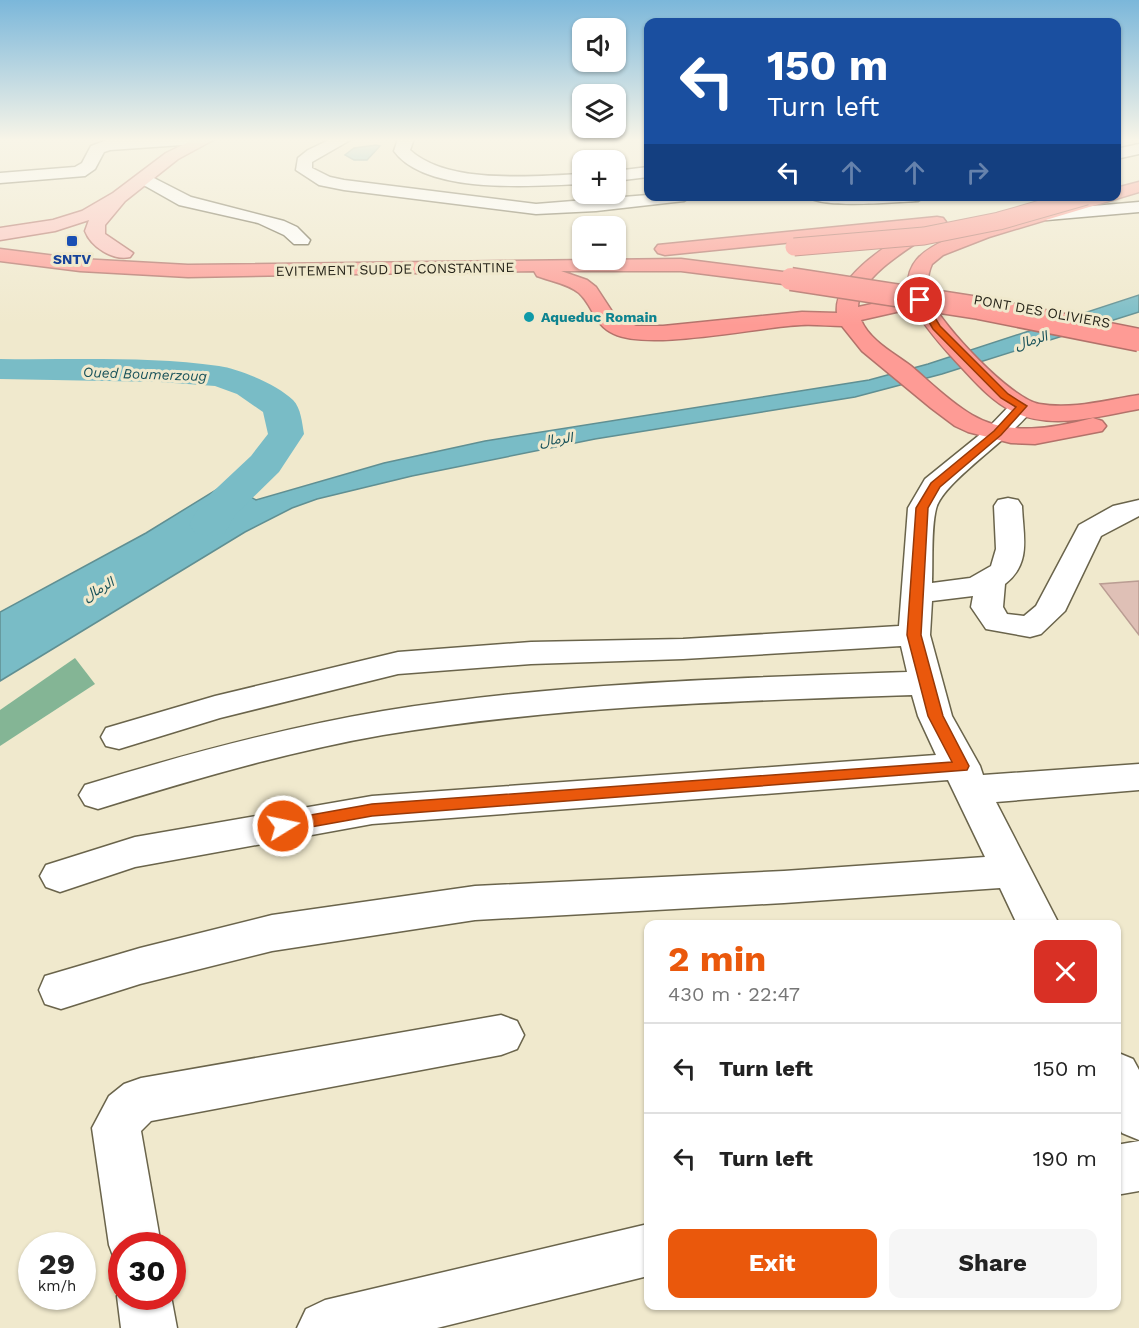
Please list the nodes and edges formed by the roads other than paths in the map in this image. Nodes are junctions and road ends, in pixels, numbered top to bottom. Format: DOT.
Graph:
graph roads {
  1 [pos="112,201"];
  2 [pos="115,201"];
  3 [pos="186,201"];
  4 [pos="472,201"];
  5 [pos="640,201"];
  6 [pos="1068,201"];
  7 [pos="1069,201"];
  8 [pos="1051,203"];
  9 [pos="1139,207"];
  10 [pos="937,222"];
  11 [pos="0,234"];
  12 [pos="0,239"];
  13 [pos="301,240"];
  14 [pos="626,250"];
  15 [pos="572,252"];
  16 [pos="626,252"];
  17 [pos="123,253"];
  18 [pos="0,255"];
  19 [pos="681,265"];
  20 [pos="494,266"];
  21 [pos="797,275"];
  22 [pos="865,275"];
  23 [pos="908,283"];
  24 [pos="882,309"];
  25 [pos="849,310"];
  26 [pos="936,327"];
  27 [pos="1139,329"];
  28 [pos="1139,340"];
  29 [pos="1013,401"];
  30 [pos="1139,402"];
  31 [pos="1139,416"];
  32 [pos="997,433"];
  33 [pos="1008,506"];
  34 [pos="1139,508"];
  35 [pos="990,580"];
  36 [pos="915,593"];
  37 [pos="914,635"];
  38 [pos="925,683"];
  39 [pos="119,737"];
  40 [pos="1139,777"];
  41 [pos="967,778"];
  42 [pos="98,795"];
  43 [pos="1011,871"];
  44 [pos="60,876"];
  45 [pos="1036,920"];
  46 [pos="62,990"];
  47 [pos="501,1035"];
  48 [pos="1121,1083"];
  49 [pos="1139,1117"];
  50 [pos="1139,1166"];
  51 [pos="1121,1169"];
  52 [pos="133,1232"];
  53 [pos="644,1251"];
  54 [pos="146,1310"];
  55 [pos="149,1328"];
  56 [pos="325,1328"];
  1 -- 11 [label="main road"];
  2 -- 17 [label="main road"];
  3 -- 13 [label="street"];
  4 -- 5 [label="street"];
  6 -- 8 [label="highway"];
  7 -- 21 [label="highway, bridge"];
  8 -- 9 [label="street"];
  8 -- 10 [label="highway"];
  8 -- 23 [label="highway"];
  10 -- 14 [label="highway"];
  10 -- 22 [label="highway"];
  12 -- 17 [label="highway, EVITEMENT SUD DE CONSTANTINE"];
  15 -- 17 [label="highway, EVITEMENT SUD DE CONSTANTINE"];
  16 -- 21 [label="highway"];
  18 -- 20 [label="highway, EVITEMENT SUD DE CONSTANTINE"];
  19 -- 20 [label="highway, EVITEMENT SUD DE CONSTANTINE"];
  19 -- 21 [label="highway, EVITEMENT SUD DE CONSTANTINE"];
  19 -- 25 [label="highway"];
  20 -- 25 [label="highway"];
  21 -- 27 [label="highway, PONT DES OLIVIERS"];
  21 -- 28 [label="highway, PONT DES OLIVIERS, bridge"];
  22 -- 23 [label="highway"];
  22 -- 25 [label="highway"];
  23 -- 24 [label="highway"];
  23 -- 26 [label="highway"];
  24 -- 25 [label="highway"];
  24 -- 26 [label="highway"];
  25 -- 32 [label="highway"];
  26 -- 29 [label="highway"];
  29 -- 30 [label="highway"];
  29 -- 32 [label="street"];
  31 -- 32 [label="highway"];
  32 -- 36 [label="street"];
  33 -- 35 [label="street"];
  34 -- 35 [label="street"];
  35 -- 36 [label="street"];
  36 -- 37 [label="street"];
  37 -- 38 [label="street"];
  37 -- 39 [label="street"];
  38 -- 41 [label="street"];
  38 -- 42 [label="street"];
  40 -- 41 [label="street"];
  41 -- 43 [label="street"];
  41 -- 44 [label="street"];
  43 -- 45 [label="street"];
  43 -- 46 [label="street"];
  47 -- 52 [label="street"];
  48 -- 49 [label="street"];
  50 -- 51 [label="street"];
  53 -- 56 [label="street"];
  54 -- 55 [label="street"];
}
